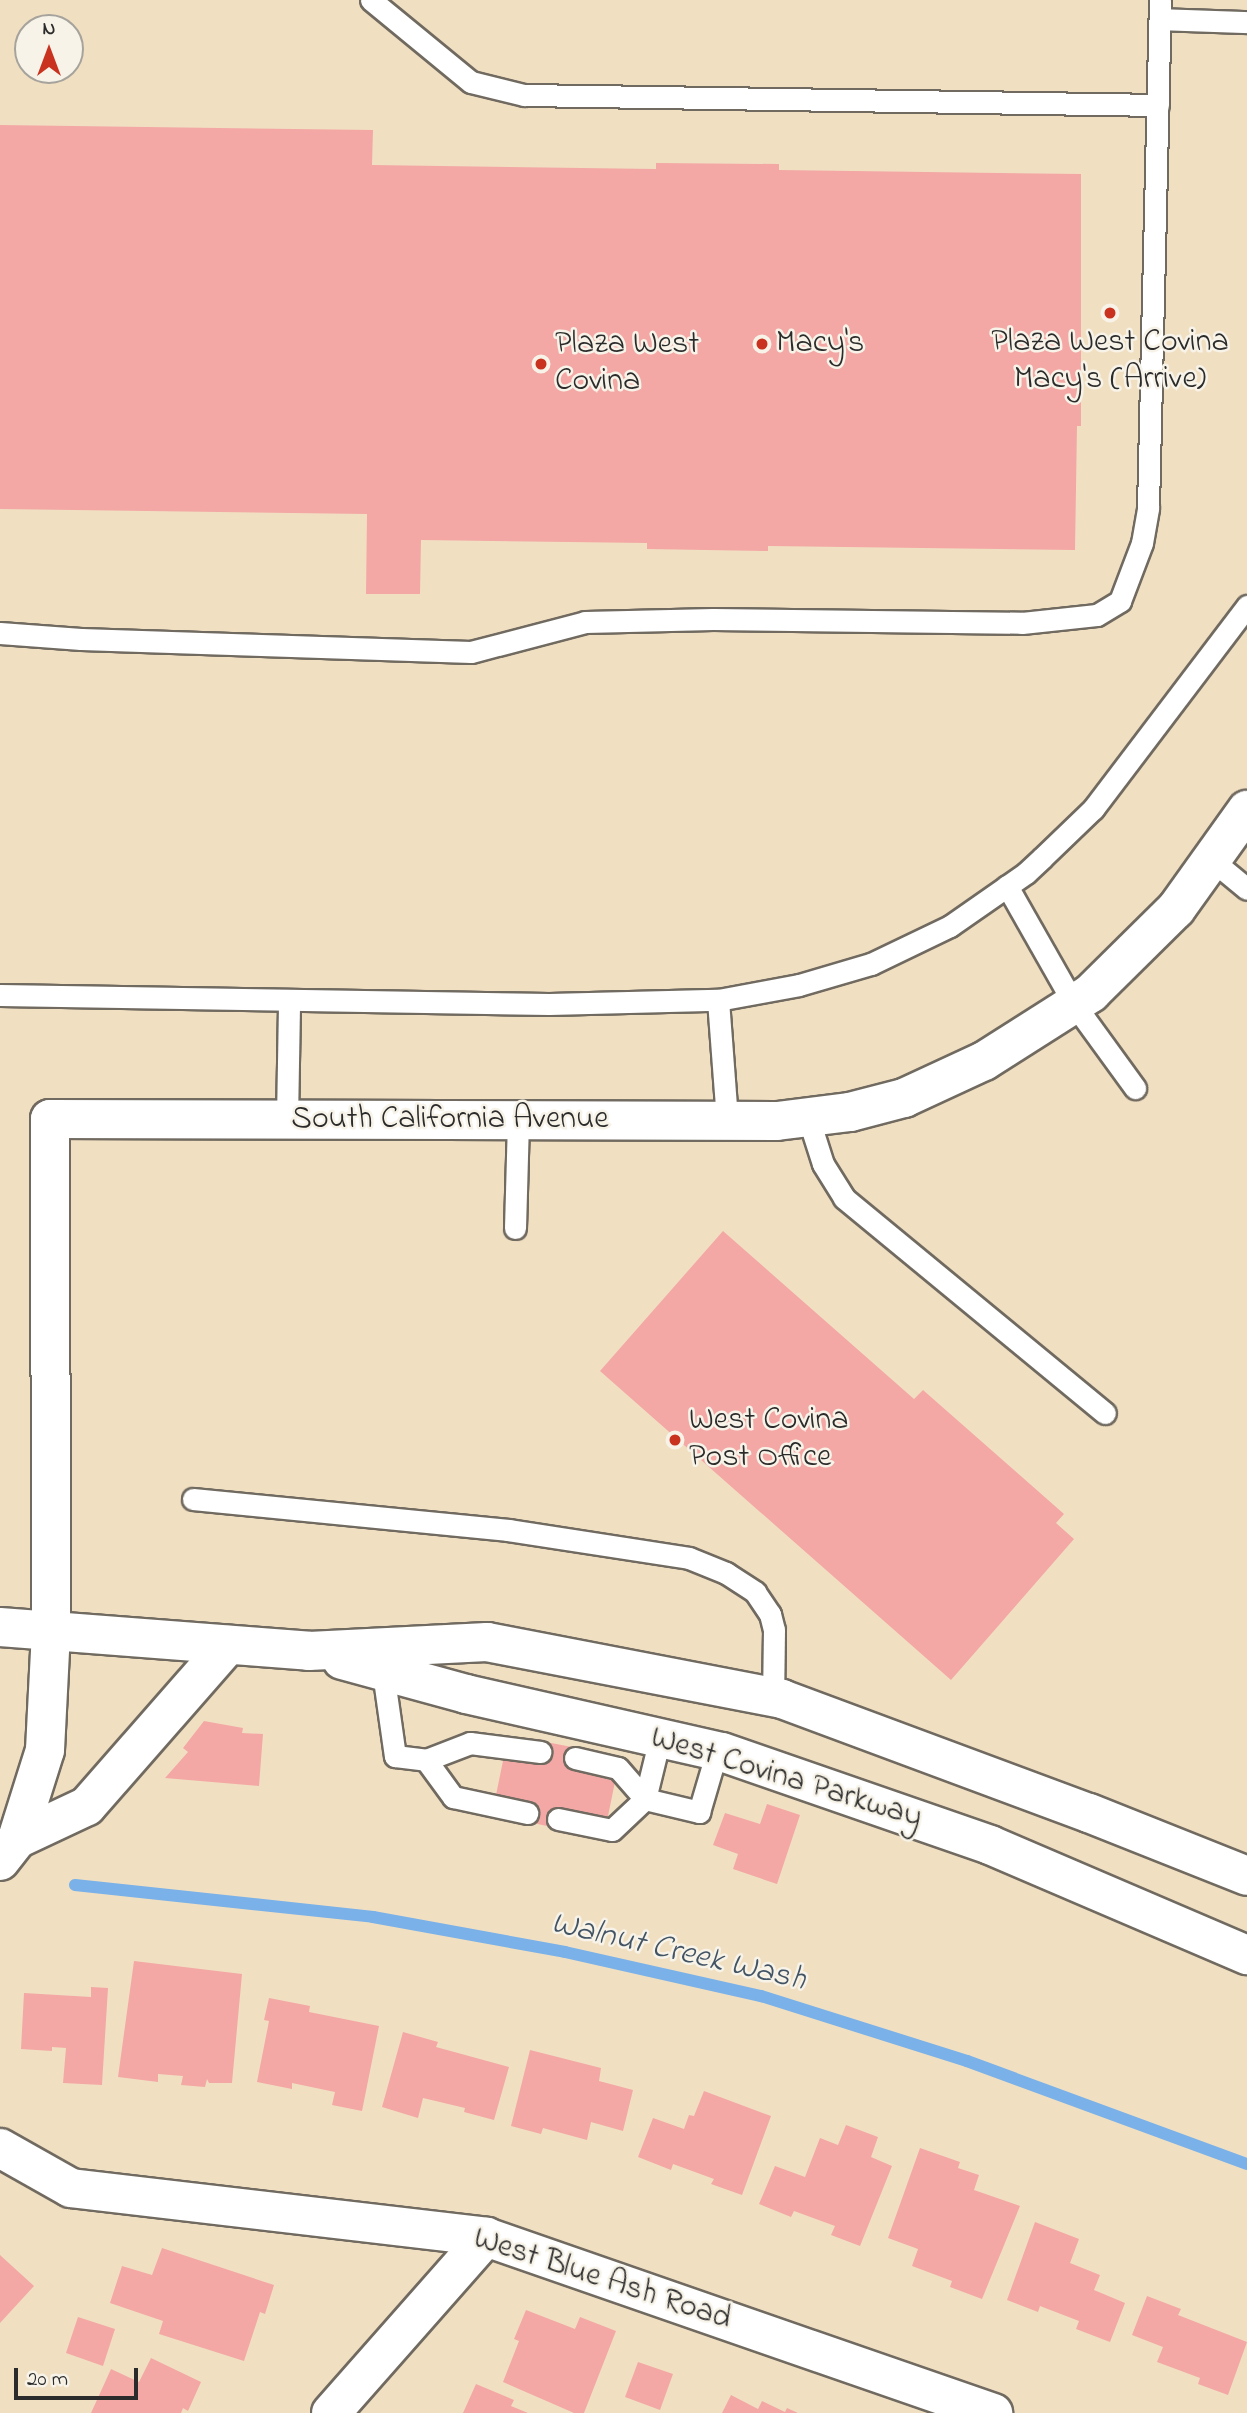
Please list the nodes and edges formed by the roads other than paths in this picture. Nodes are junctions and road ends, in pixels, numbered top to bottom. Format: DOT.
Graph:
graph roads {
  1 [pos="371,0"];
  2 [pos="1160,9"];
  3 [pos="1247,22"];
  4 [pos="1158,105"];
  5 [pos="1247,606"];
  6 [pos="0,633"];
  7 [pos="1247,810"];
  8 [pos="1212,860"];
  9 [pos="1007,886"];
  10 [pos="1247,889"];
  11 [pos="0,995"];
  12 [pos="289,1000"];
  13 [pos="718,1000"];
  14 [pos="1074,1004"];
  15 [pos="1135,1088"];
  16 [pos="808,1117"];
  17 [pos="287,1119"];
  18 [pos="518,1120"];
  19 [pos="727,1121"];
  20 [pos="515,1228"];
  21 [pos="1105,1413"];
  22 [pos="193,1499"];
  23 [pos="0,1628"];
  24 [pos="51,1631"];
  25 [pos="228,1645"];
  26 [pos="309,1651"];
  27 [pos="383,1672"];
  28 [pos="772,1698"];
  29 [pos="660,1738"];
  30 [pos="717,1751"];
  31 [pos="540,1752"];
  32 [pos="575,1758"];
  33 [pos="426,1760"];
  34 [pos="645,1799"];
  35 [pos="527,1812"];
  36 [pos="558,1819"];
  37 [pos="8,1850"];
  38 [pos="1245,1870"];
  39 [pos="1247,1955"];
  40 [pos="0,2148"];
  41 [pos="486,2237"];
  42 [pos="331,2413"];
  43 [pos="993,2413"];
  1 -- 4 [label="lane"];
  2 -- 3 [label="lane"];
  2 -- 4 [label="lane"];
  4 -- 6 [label="lane"];
  5 -- 9 [label="lane"];
  7 -- 8 [label="street, South California Avenue"];
  8 -- 10 [label="lane"];
  8 -- 14 [label="street, South California Avenue"];
  9 -- 13 [label="lane"];
  9 -- 14 [label="lane"];
  11 -- 12 [label="lane"];
  12 -- 13 [label="lane"];
  12 -- 17 [label="lane"];
  13 -- 19 [label="lane"];
  14 -- 15 [label="lane"];
  14 -- 16 [label="street, South California Avenue"];
  16 -- 19 [label="street, South California Avenue"];
  16 -- 21 [label="lane"];
  17 -- 18 [label="street, South California Avenue"];
  17 -- 24 [label="street, South California Avenue"];
  18 -- 19 [label="street, South California Avenue"];
  18 -- 20 [label="lane"];
  22 -- 28 [label="lane"];
  23 -- 24 [label="street, West Covina Parkway"];
  24 -- 25 [label="street, West Covina Parkway"];
  24 -- 37 [label="street"];
  25 -- 26 [label="street, West Covina Parkway"];
  25 -- 37 [label="street"];
  26 -- 27 [label="street, West Covina Parkway"];
  26 -- 28 [label="street, West Covina Parkway"];
  27 -- 29 [label="street, West Covina Parkway"];
  27 -- 33 [label="lane"];
  28 -- 38 [label="street, West Covina Parkway"];
  29 -- 30 [label="street, West Covina Parkway"];
  29 -- 34 [label="lane"];
  30 -- 34 [label="lane"];
  30 -- 39 [label="street, West Covina Parkway"];
  31 -- 33 [label="lane"];
  32 -- 34 [label="lane"];
  33 -- 35 [label="lane"];
  34 -- 36 [label="lane"];
  40 -- 41 [label="street, West Blue Ash Road"];
  41 -- 42 [label="street"];
  41 -- 43 [label="street, West Blue Ash Road"];
}
